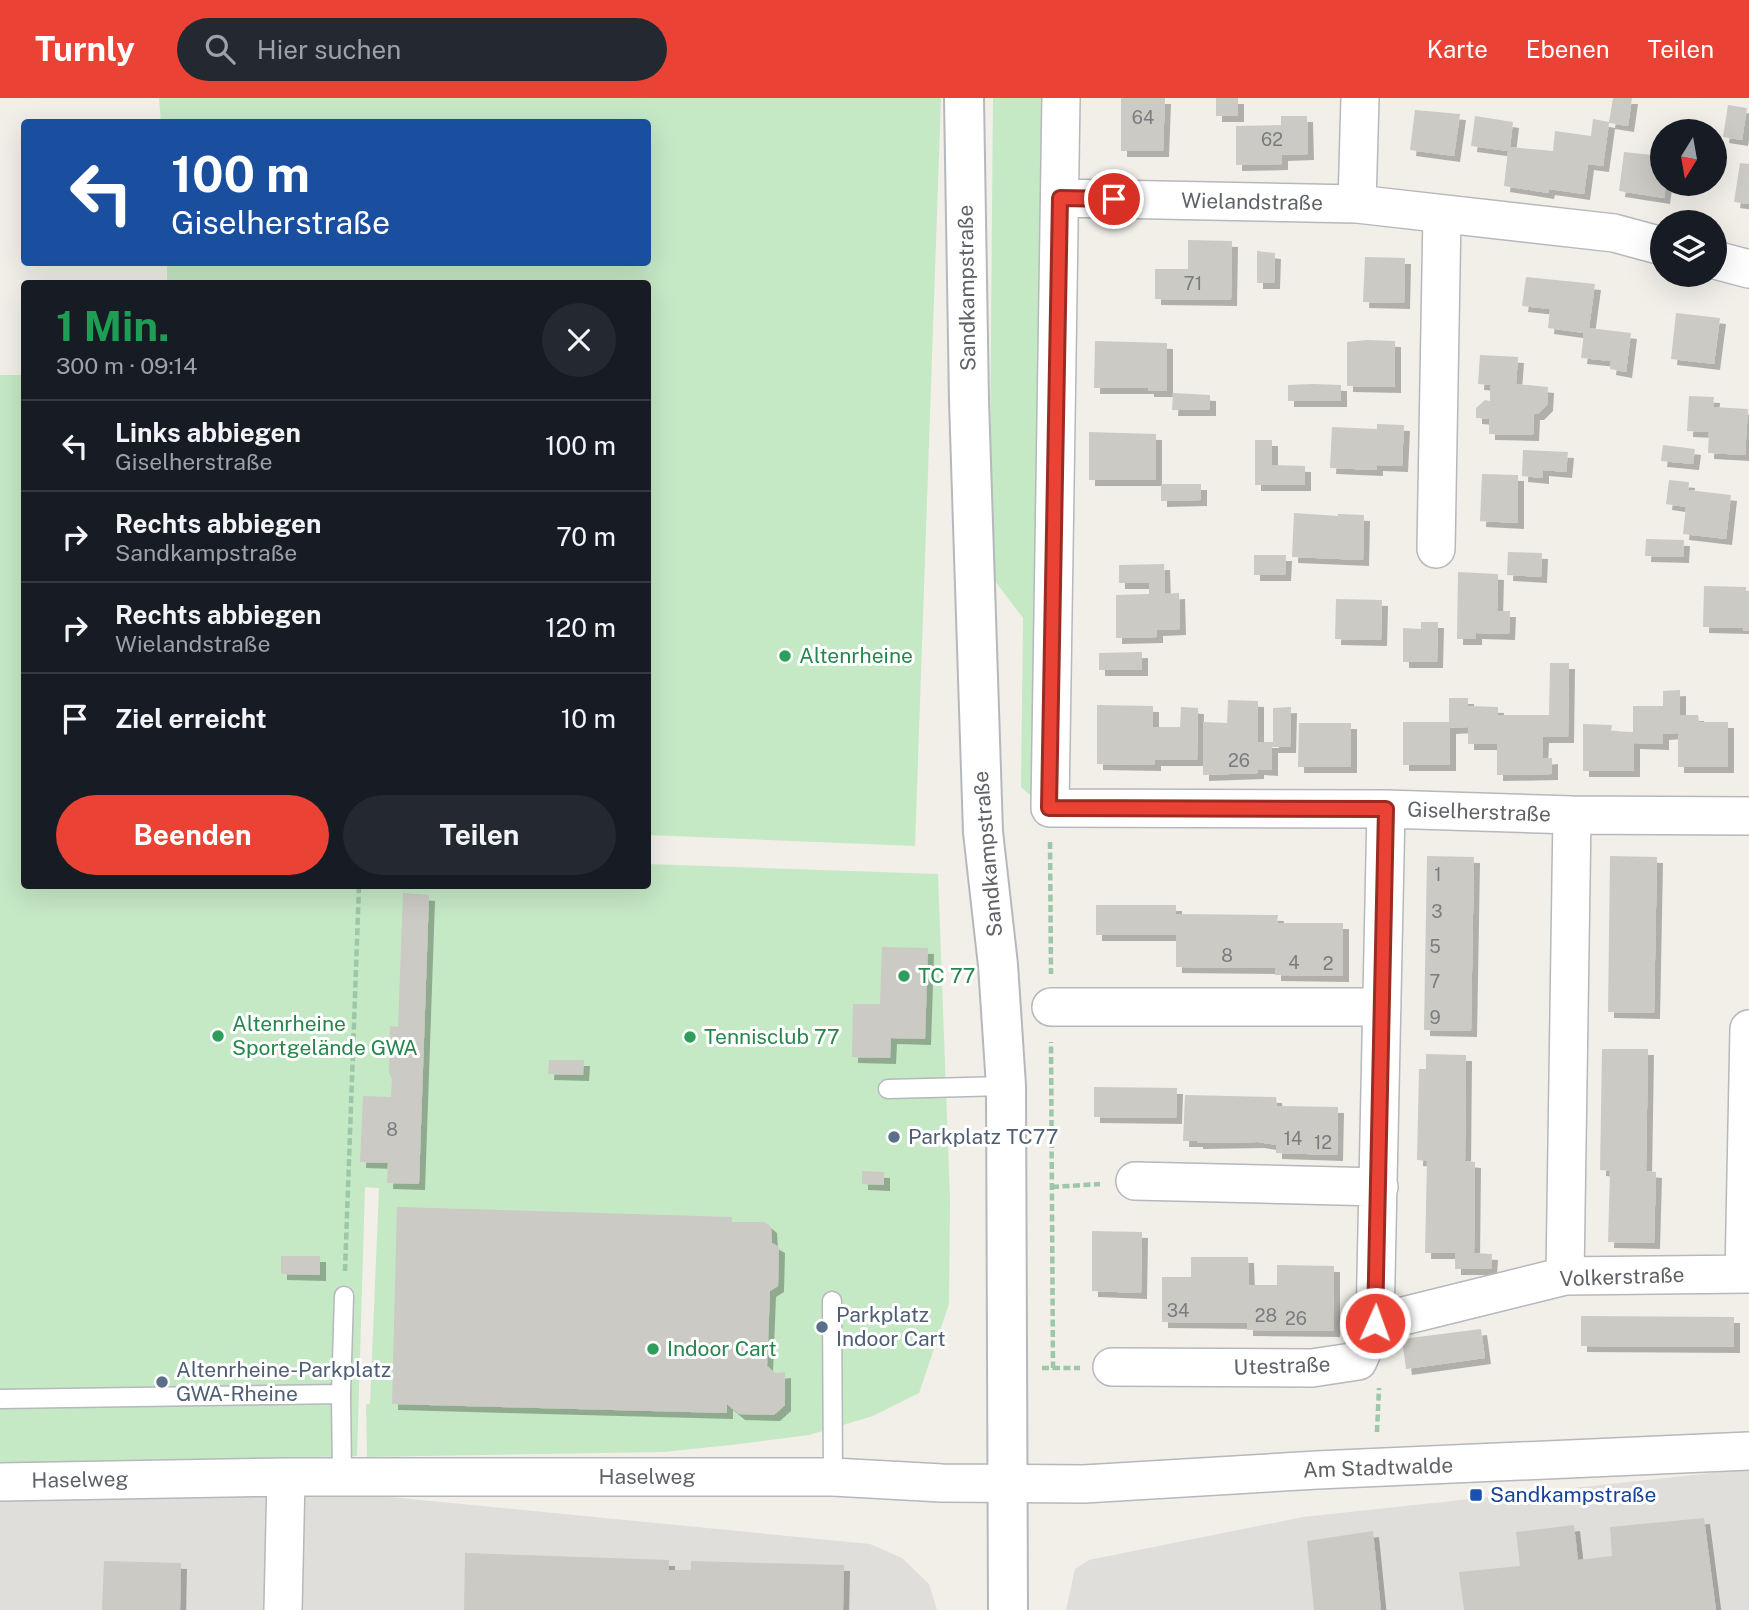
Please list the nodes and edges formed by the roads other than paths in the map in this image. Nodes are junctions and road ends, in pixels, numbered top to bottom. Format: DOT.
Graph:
graph roads {
  1 [pos="964,98"];
  2 [pos="1061,98"];
  3 [pos="1360,98"];
  4 [pos="1060,198"];
  5 [pos="1357,204"];
  6 [pos="1442,214"];
  7 [pos="1650,243"];
  8 [pos="1727,263"];
  9 [pos="1749,269"];
  10 [pos="1436,550"];
  11 [pos="1386,809"];
  12 [pos="1572,815"];
  13 [pos="1749,816"];
  14 [pos="1051,1007"];
  15 [pos="1382,1007"];
  16 [pos="1749,1029"];
  17 [pos="1006,1086"];
  18 [pos="888,1088"];
  19 [pos="1135,1181"];
  20 [pos="1379,1187"];
  21 [pos="1747,1274"];
  22 [pos="1565,1276"];
  23 [pos="344,1296"];
  24 [pos="832,1301"];
  25 [pos="1368,1339"];
  26 [pos="1112,1367"];
  27 [pos="341,1394"];
  28 [pos="0,1399"];
  29 [pos="1749,1451"];
  30 [pos="286,1477"];
  31 [pos="342,1477"];
  32 [pos="833,1478"];
  33 [pos="0,1482"];
  34 [pos="1007,1482"];
  35 [pos="283,1610"];
  36 [pos="1009,1610"];
  1 -- 17 [label="street, Sandkampstraße"];
  2 -- 4 [label="street"];
  3 -- 5 [label="street"];
  4 -- 5 [label="street, Wielandstraße"];
  4 -- 11 [label="street, Giselherstraße"];
  5 -- 6 [label="street, Wielandstraße"];
  6 -- 7 [label="street, Wielandstraße"];
  6 -- 10 [label="street"];
  8 -- 9 [label="street"];
  11 -- 12 [label="street, Giselherstraße"];
  11 -- 15 [label="street"];
  12 -- 13 [label="street, Giselherstraße"];
  12 -- 22 [label="street, Giselherstraße"];
  14 -- 15 [label="street"];
  15 -- 20 [label="street"];
  16 -- 21 [label="street"];
  17 -- 18 [label="lane"];
  17 -- 34 [label="street, Sandkampstraße"];
  19 -- 20 [label="street"];
  20 -- 25 [label="street"];
  21 -- 22 [label="street, Volkerstraße"];
  22 -- 25 [label="street, Volkerstraße"];
  23 -- 27 [label="lane"];
  24 -- 32 [label="lane"];
  25 -- 26 [label="street, Utestraße"];
  27 -- 28 [label="lane"];
  27 -- 31 [label="lane"];
  29 -- 34 [label="street, Am Stadtwalde"];
  30 -- 31 [label="street, Haselweg"];
  30 -- 33 [label="street, Haselweg"];
  30 -- 35 [label="street"];
  31 -- 32 [label="street, Haselweg"];
  32 -- 34 [label="street, Haselweg"];
  34 -- 36 [label="street, Sandkampstraße"];
}
